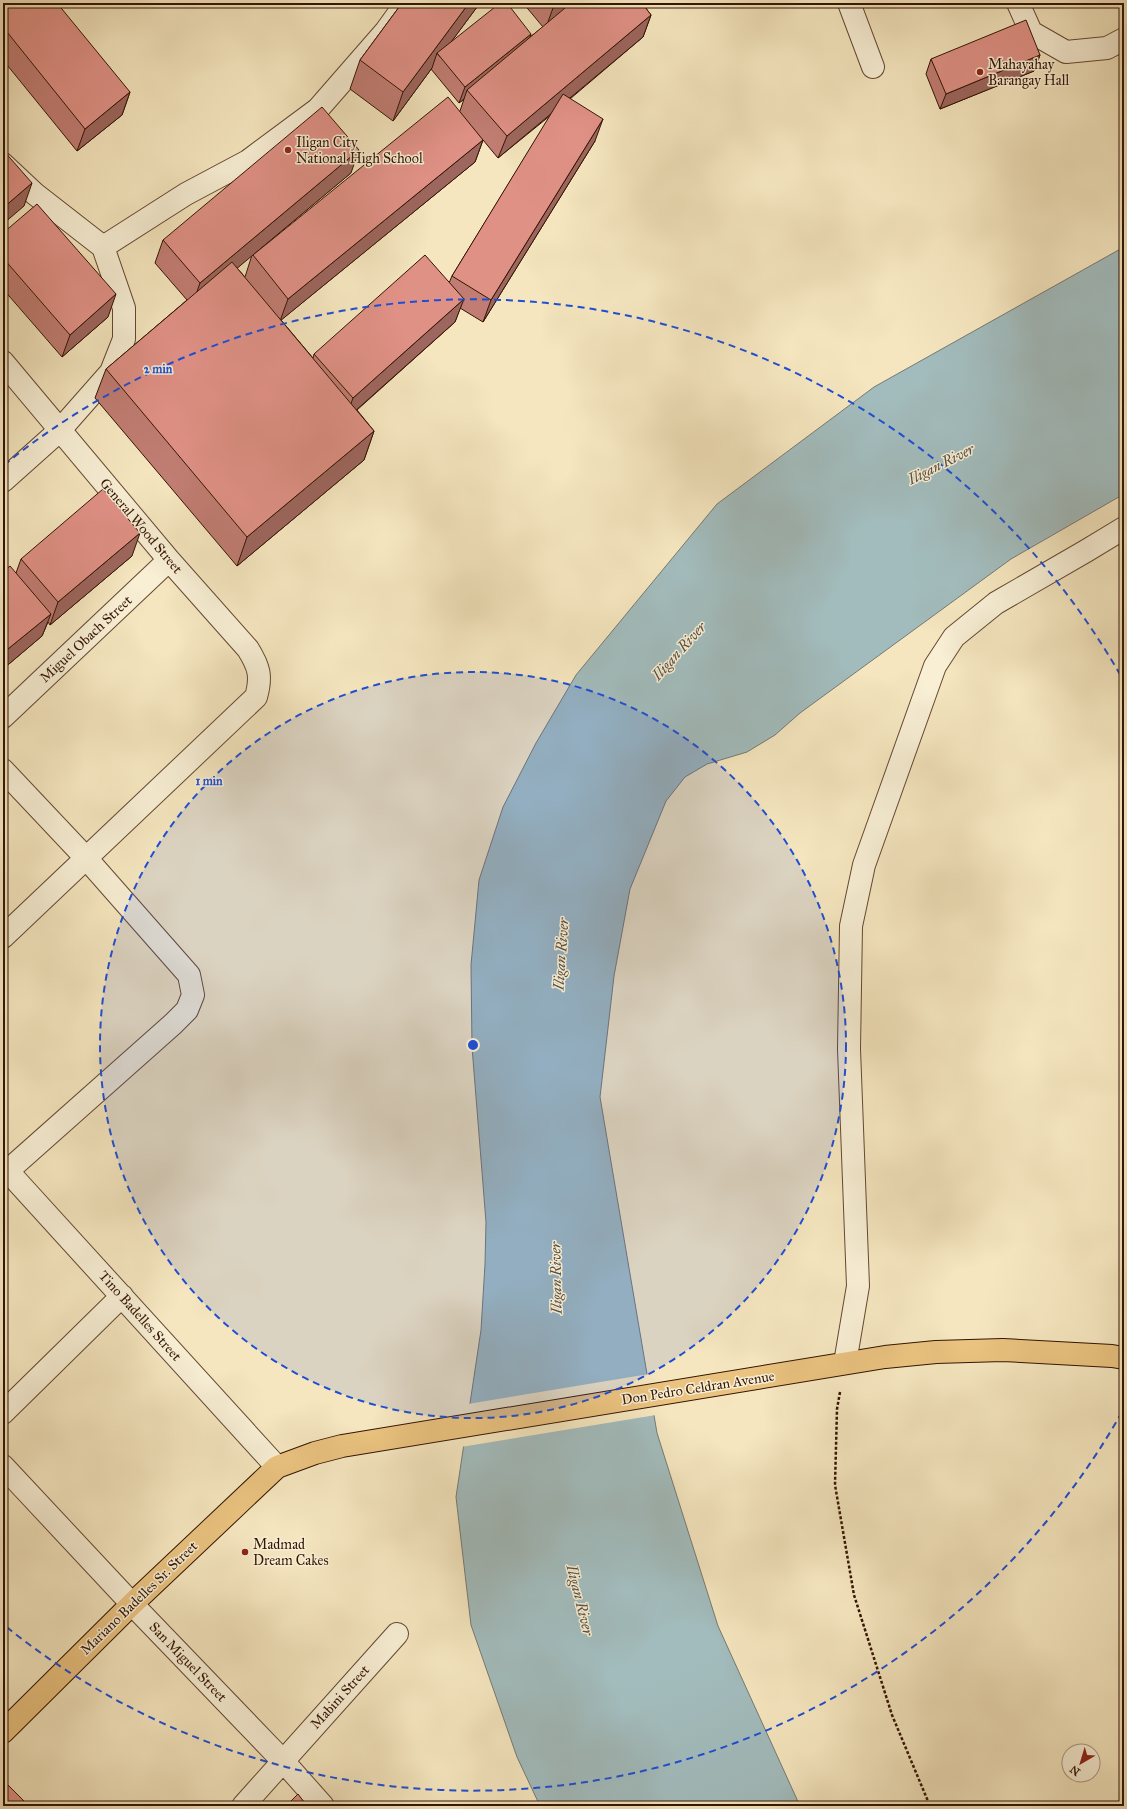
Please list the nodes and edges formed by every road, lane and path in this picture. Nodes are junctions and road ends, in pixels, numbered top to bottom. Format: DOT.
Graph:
graph roads {
  1 [pos="406,3"];
  2 [pos="849,3"];
  3 [pos="1018,3"];
  4 [pos="1124,39"];
  5 [pos="874,67"];
  6 [pos="3,164"];
  7 [pos="103,247"];
  8 [pos="3,362"];
  9 [pos="60,431"];
  10 [pos="3,481"];
  11 [pos="1124,528"];
  12 [pos="169,560"];
  13 [pos="3,717"];
  14 [pos="3,770"];
  15 [pos="86,858"];
  16 [pos="3,937"];
  17 [pos="4,1170"];
  18 [pos="122,1296"];
  19 [pos="1124,1358"];
  20 [pos="845,1363"];
  21 [pos="3,1413"];
  22 [pos="3,1466"];
  23 [pos="277,1467"];
  24 [pos="132,1604"];
  25 [pos="397,1634"];
  26 [pos="3,1732"];
  27 [pos="283,1761"];
  28 [pos="243,1806"];
  29 [pos="323,1806"];
  30 [pos="930,1806"];
  1 -- 7 [label="street"];
  2 -- 5 [label="street"];
  3 -- 4 [label="street"];
  6 -- 7 [label="street"];
  7 -- 9 [label="street"];
  8 -- 9 [label="street, General Wood Street"];
  9 -- 10 [label="street"];
  9 -- 12 [label="street, General Wood Street"];
  11 -- 20 [label="street"];
  12 -- 13 [label="street, Miguel Obach Street"];
  12 -- 15 [label="street, General Wood Street"];
  14 -- 15 [label="street"];
  15 -- 16 [label="street"];
  15 -- 17 [label="street"];
  17 -- 18 [label="street, Tino Badelles Street"];
  18 -- 21 [label="street"];
  18 -- 23 [label="street, Tino Badelles Street"];
  19 -- 20 [label="main road, Don Pedro Celdran Avenue"];
  20 -- 23 [label="main road, Don Pedro Celdran Avenue"];
  20 -- 30 [label="path"];
  22 -- 24 [label="street, San Miguel Street"];
  23 -- 24 [label="main road, Mariano Badelles Sr. Street"];
  24 -- 26 [label="main road, Mariano Badelles Sr. Street"];
  24 -- 27 [label="street, San Miguel Street"];
  25 -- 27 [label="street, Mabini Street"];
  27 -- 28 [label="street, Mabini Street"];
  27 -- 29 [label="street, San Miguel Street"];
}
